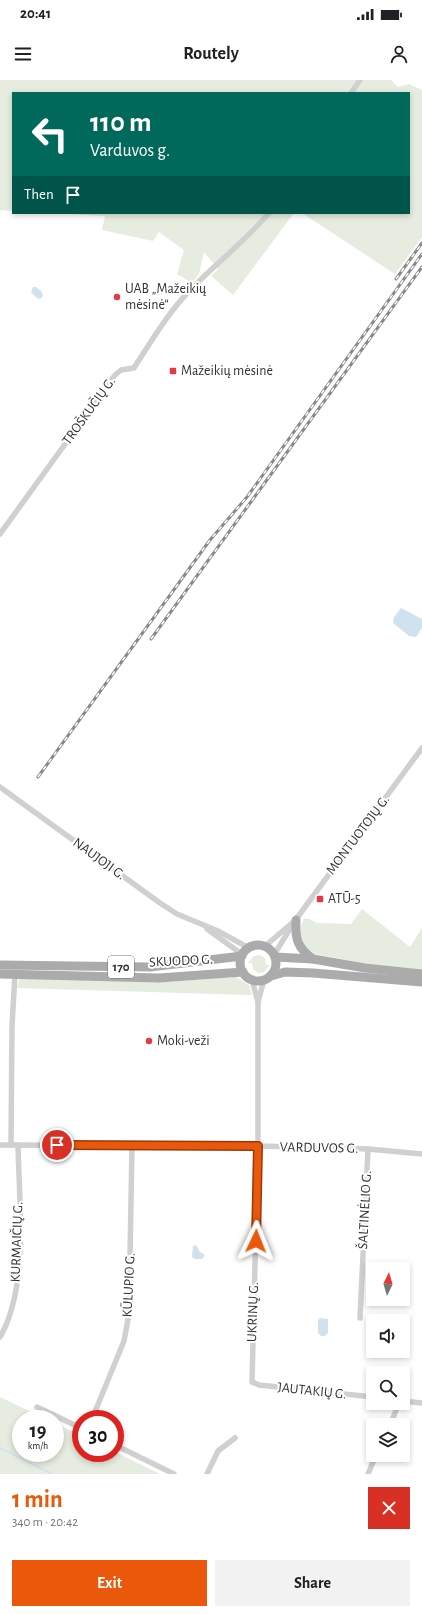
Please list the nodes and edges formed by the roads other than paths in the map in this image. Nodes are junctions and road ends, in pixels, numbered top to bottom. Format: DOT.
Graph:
graph roads {
  1 [pos="360,80"];
  2 [pos="352,92"];
  3 [pos="269,214"];
  4 [pos="0,534"];
  5 [pos="422,748"];
  6 [pos="0,787"];
  7 [pos="295,921"];
  8 [pos="202,925"];
  9 [pos="264,947"];
  10 [pos="249,948"];
  11 [pos="242,956"];
  12 [pos="274,956"];
  13 [pos="313,959"];
  14 [pos="0,965"];
  15 [pos="243,972"];
  16 [pos="0,974"];
  17 [pos="15,974"];
  18 [pos="422,974"];
  19 [pos="267,978"];
  20 [pos="252,980"];
  21 [pos="422,982"];
  22 [pos="258,1002"];
  23 [pos="0,1145"];
  24 [pos="11,1145"];
  25 [pos="18,1145"];
  26 [pos="132,1145"];
  27 [pos="258,1146"];
  28 [pos="368,1149"];
  29 [pos="422,1154"];
  30 [pos="360,1318"];
  31 [pos="0,1337"];
  32 [pos="252,1382"];
  33 [pos="366,1397"];
  34 [pos="410,1402"];
  35 [pos="422,1403"];
  36 [pos="37,1407"];
  37 [pos="96,1410"];
  38 [pos="72,1424"];
  39 [pos="235,1438"];
  40 [pos="124,1449"];
  41 [pos="373,1462"];
  42 [pos="174,1474"];
  43 [pos="207,1474"];
  44 [pos="368,1474"];
  1 -- 2 [label="street"];
  3 -- 4 [label="street, TROŠKUČIŲ G."];
  5 -- 7 [label="street, MONTUOTOJŲ G."];
  6 -- 8 [label="street, NAUJOJI G."];
  7 -- 9 [label="street, MONTUOTOJŲ G."];
  7 -- 12 [label="street, MONTUOTOJŲ G."];
  7 -- 13 [label="main road"];
  8 -- 10 [label="street, NAUJOJI G."];
  8 -- 11 [label="street, NAUJOJI G."];
  9 -- 10 [label="main road"];
  9 -- 12 [label="main road"];
  10 -- 11 [label="main road"];
  11 -- 14 [label="main road, SKUODO G. / 170"];
  11 -- 15 [label="main road"];
  12 -- 13 [label="main road"];
  12 -- 19 [label="main road"];
  13 -- 18 [label="main road"];
  15 -- 17 [label="main road, SKUODO G. / 170"];
  15 -- 20 [label="main road"];
  16 -- 17 [label="main road, SKUODO G. / 170"];
  17 -- 24 [label="street"];
  19 -- 20 [label="main road"];
  19 -- 21 [label="main road"];
  19 -- 22 [label="street"];
  20 -- 22 [label="street"];
  22 -- 27 [label="street, UKRINŲ G."];
  23 -- 24 [label="street, VARDUVOS G."];
  24 -- 25 [label="street, VARDUVOS G."];
  25 -- 26 [label="street, VARDUVOS G."];
  25 -- 31 [label="street, KURMAIČIŲ G."];
  26 -- 27 [label="street, VARDUVOS G."];
  26 -- 37 [label="street, KŪLUPIO G."];
  27 -- 28 [label="street, VARDUVOS G."];
  27 -- 32 [label="street, UKRINŲ G."];
  28 -- 29 [label="street, VARDUVOS G."];
  28 -- 30 [label="street, ŠALTINĖLIO G."];
  32 -- 33 [label="street, JAUTAKIŲ G."];
  34 -- 35 [label="street"];
  36 -- 38 [label="street"];
  39 -- 43 [label="street"];
  40 -- 42 [label="street"];
  41 -- 44 [label="street"];
}
